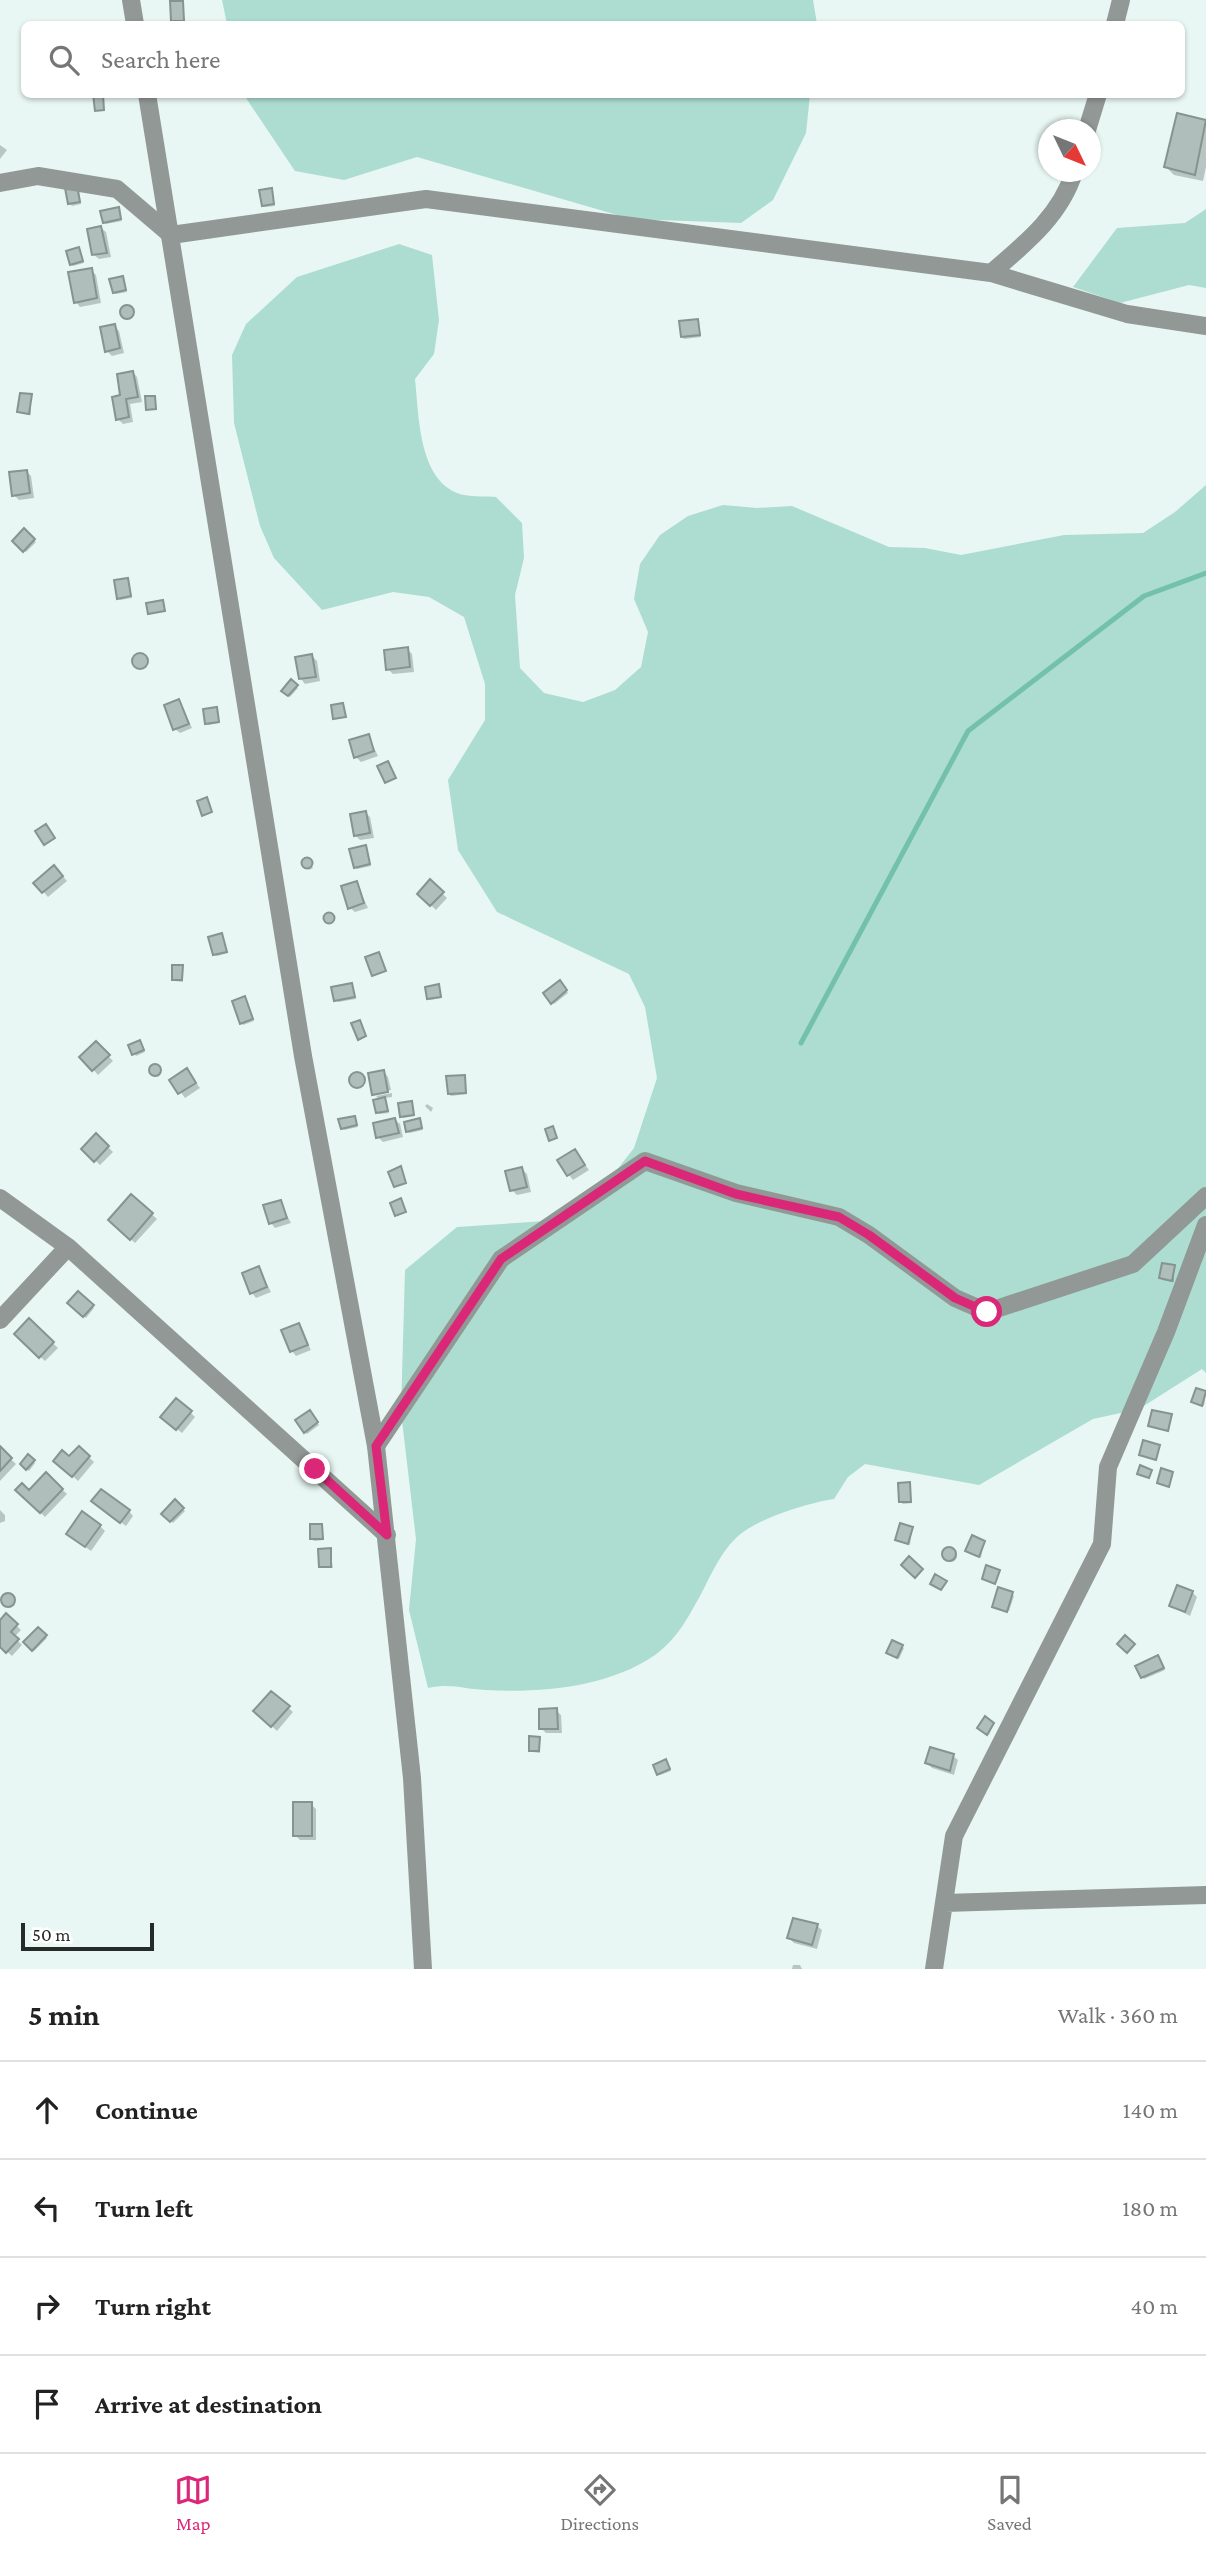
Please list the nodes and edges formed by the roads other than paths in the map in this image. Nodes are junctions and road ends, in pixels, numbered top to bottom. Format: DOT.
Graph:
graph roads {
  1 [pos="131,0"];
  2 [pos="1121,0"];
  3 [pos="134,21"];
  4 [pos="1116,21"];
  5 [pos="148,98"];
  6 [pos="1097,98"];
  7 [pos="1090,119"];
  8 [pos="1071,182"];
  9 [pos="0,183"];
  10 [pos="171,235"];
  11 [pos="991,273"];
  12 [pos="1206,326"];
  13 [pos="1206,1196"];
  14 [pos="0,1198"];
  15 [pos="1206,1224"];
  16 [pos="68,1247"];
  17 [pos="0,1320"];
  18 [pos="376,1446"];
  19 [pos="387,1535"];
  20 [pos="1206,1895"];
  21 [pos="944,1903"];
  22 [pos="423,1969"];
  23 [pos="934,1969"];
  1 -- 3 [label="street"];
  2 -- 4 [label="street"];
  5 -- 10 [label="street"];
  6 -- 7 [label="street"];
  8 -- 11 [label="street"];
  9 -- 10 [label="street"];
  10 -- 11 [label="street"];
  10 -- 18 [label="street"];
  11 -- 12 [label="street"];
  13 -- 18 [label="street"];
  14 -- 16 [label="street"];
  15 -- 21 [label="street"];
  16 -- 17 [label="street"];
  16 -- 19 [label="street"];
  18 -- 19 [label="street"];
  19 -- 22 [label="street"];
  20 -- 21 [label="street"];
  21 -- 23 [label="street"];
}
